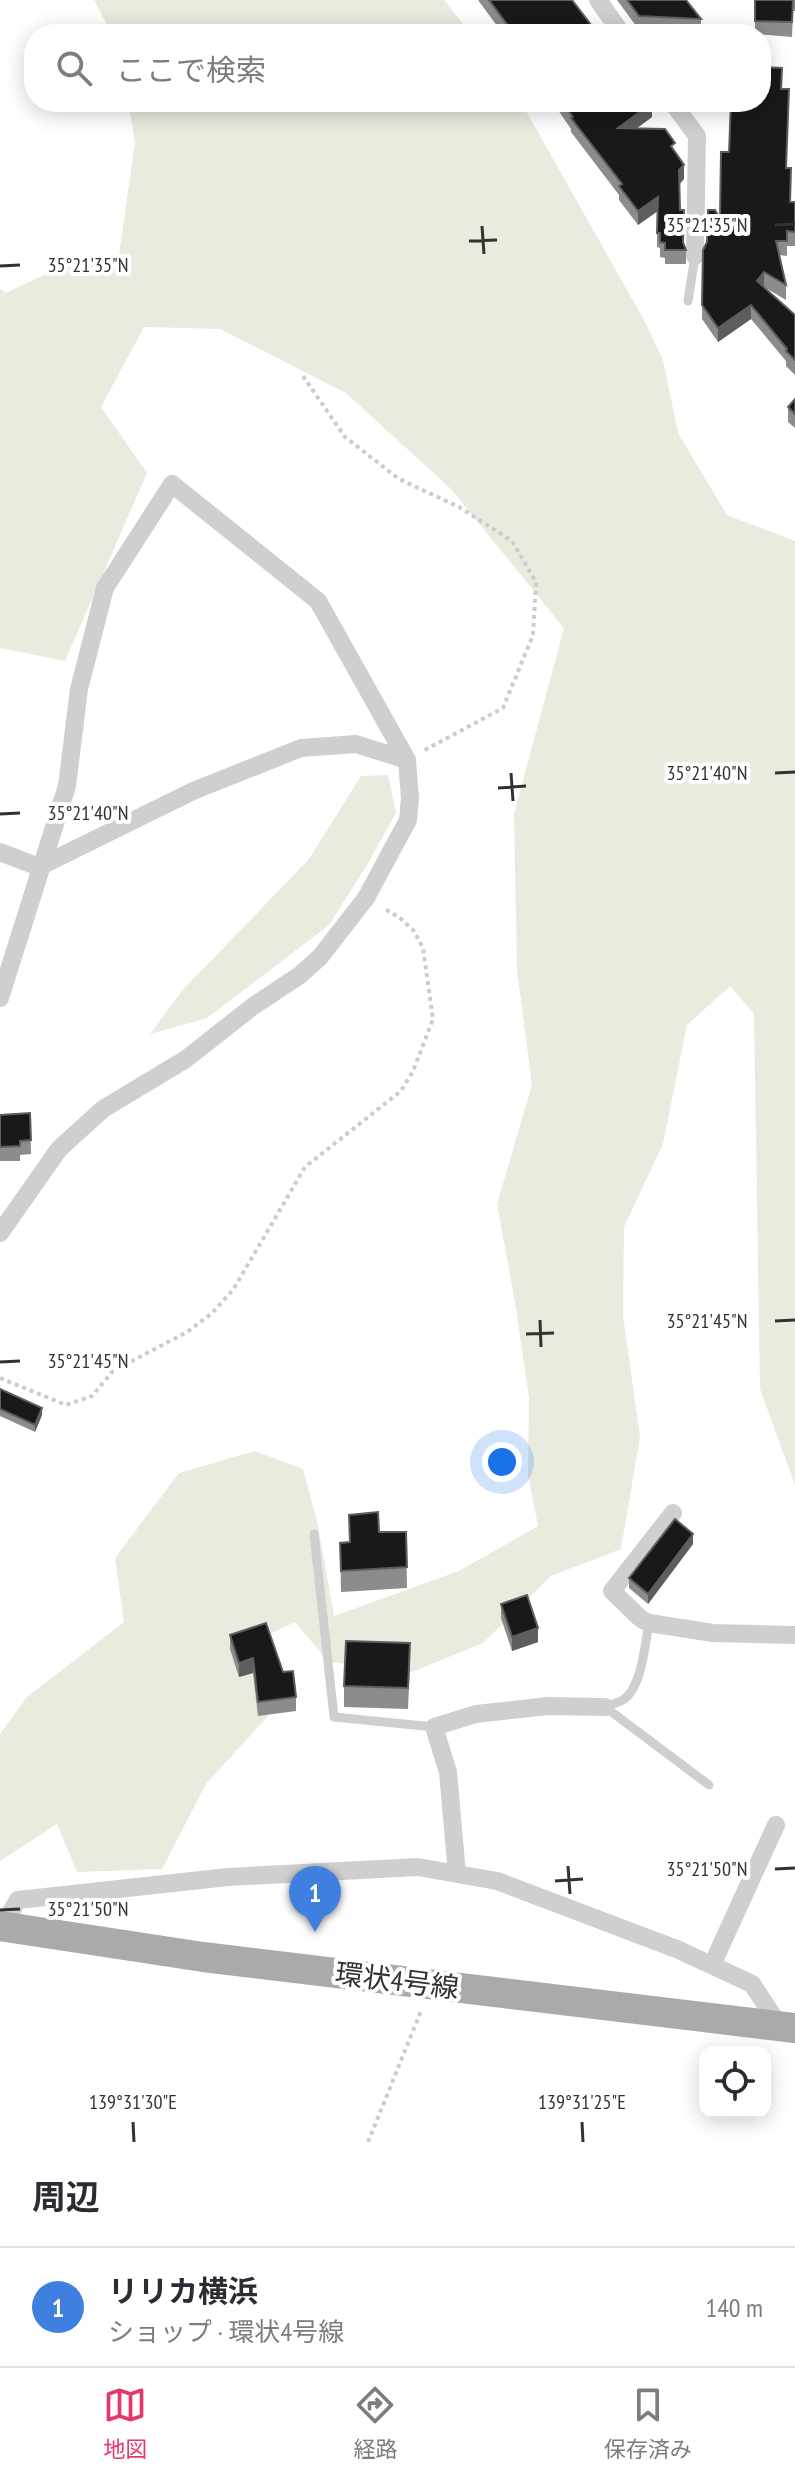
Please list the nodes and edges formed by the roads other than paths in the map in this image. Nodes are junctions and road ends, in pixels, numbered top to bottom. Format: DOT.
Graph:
graph roads {
  1 [pos="598,0"];
  2 [pos="615,24"];
  3 [pos="679,112"];
  4 [pos="695,256"];
  5 [pos="688,301"];
  6 [pos="407,760"];
  7 [pos="0,852"];
  8 [pos="39,867"];
  9 [pos="0,998"];
  10 [pos="0,1233"];
  11 [pos="673,1513"];
  12 [pos="314,1534"];
  13 [pos="649,1623"];
  14 [pos="795,1635"];
  15 [pos="605,1707"];
  16 [pos="434,1727"];
  17 [pos="709,1785"];
  18 [pos="776,1825"];
  19 [pos="457,1874"];
  20 [pos="1,1928"];
  21 [pos="712,1965"];
  22 [pos="787,2027"];
  1 -- 2 [label="street"];
  3 -- 4 [label="street"];
  4 -- 5 [label="lane"];
  6 -- 8 [label="street"];
  6 -- 8 [label="street"];
  6 -- 10 [label="street"];
  7 -- 8 [label="street"];
  8 -- 9 [label="street"];
  11 -- 13 [label="street"];
  12 -- 16 [label="lane"];
  13 -- 14 [label="street"];
  13 -- 15 [label="lane"];
  15 -- 16 [label="street"];
  15 -- 17 [label="lane"];
  16 -- 19 [label="street"];
  18 -- 21 [label="street"];
  19 -- 20 [label="street"];
  19 -- 21 [label="street"];
  20 -- 22 [label="main road, 環状4号線"];
  21 -- 22 [label="street"];
}
